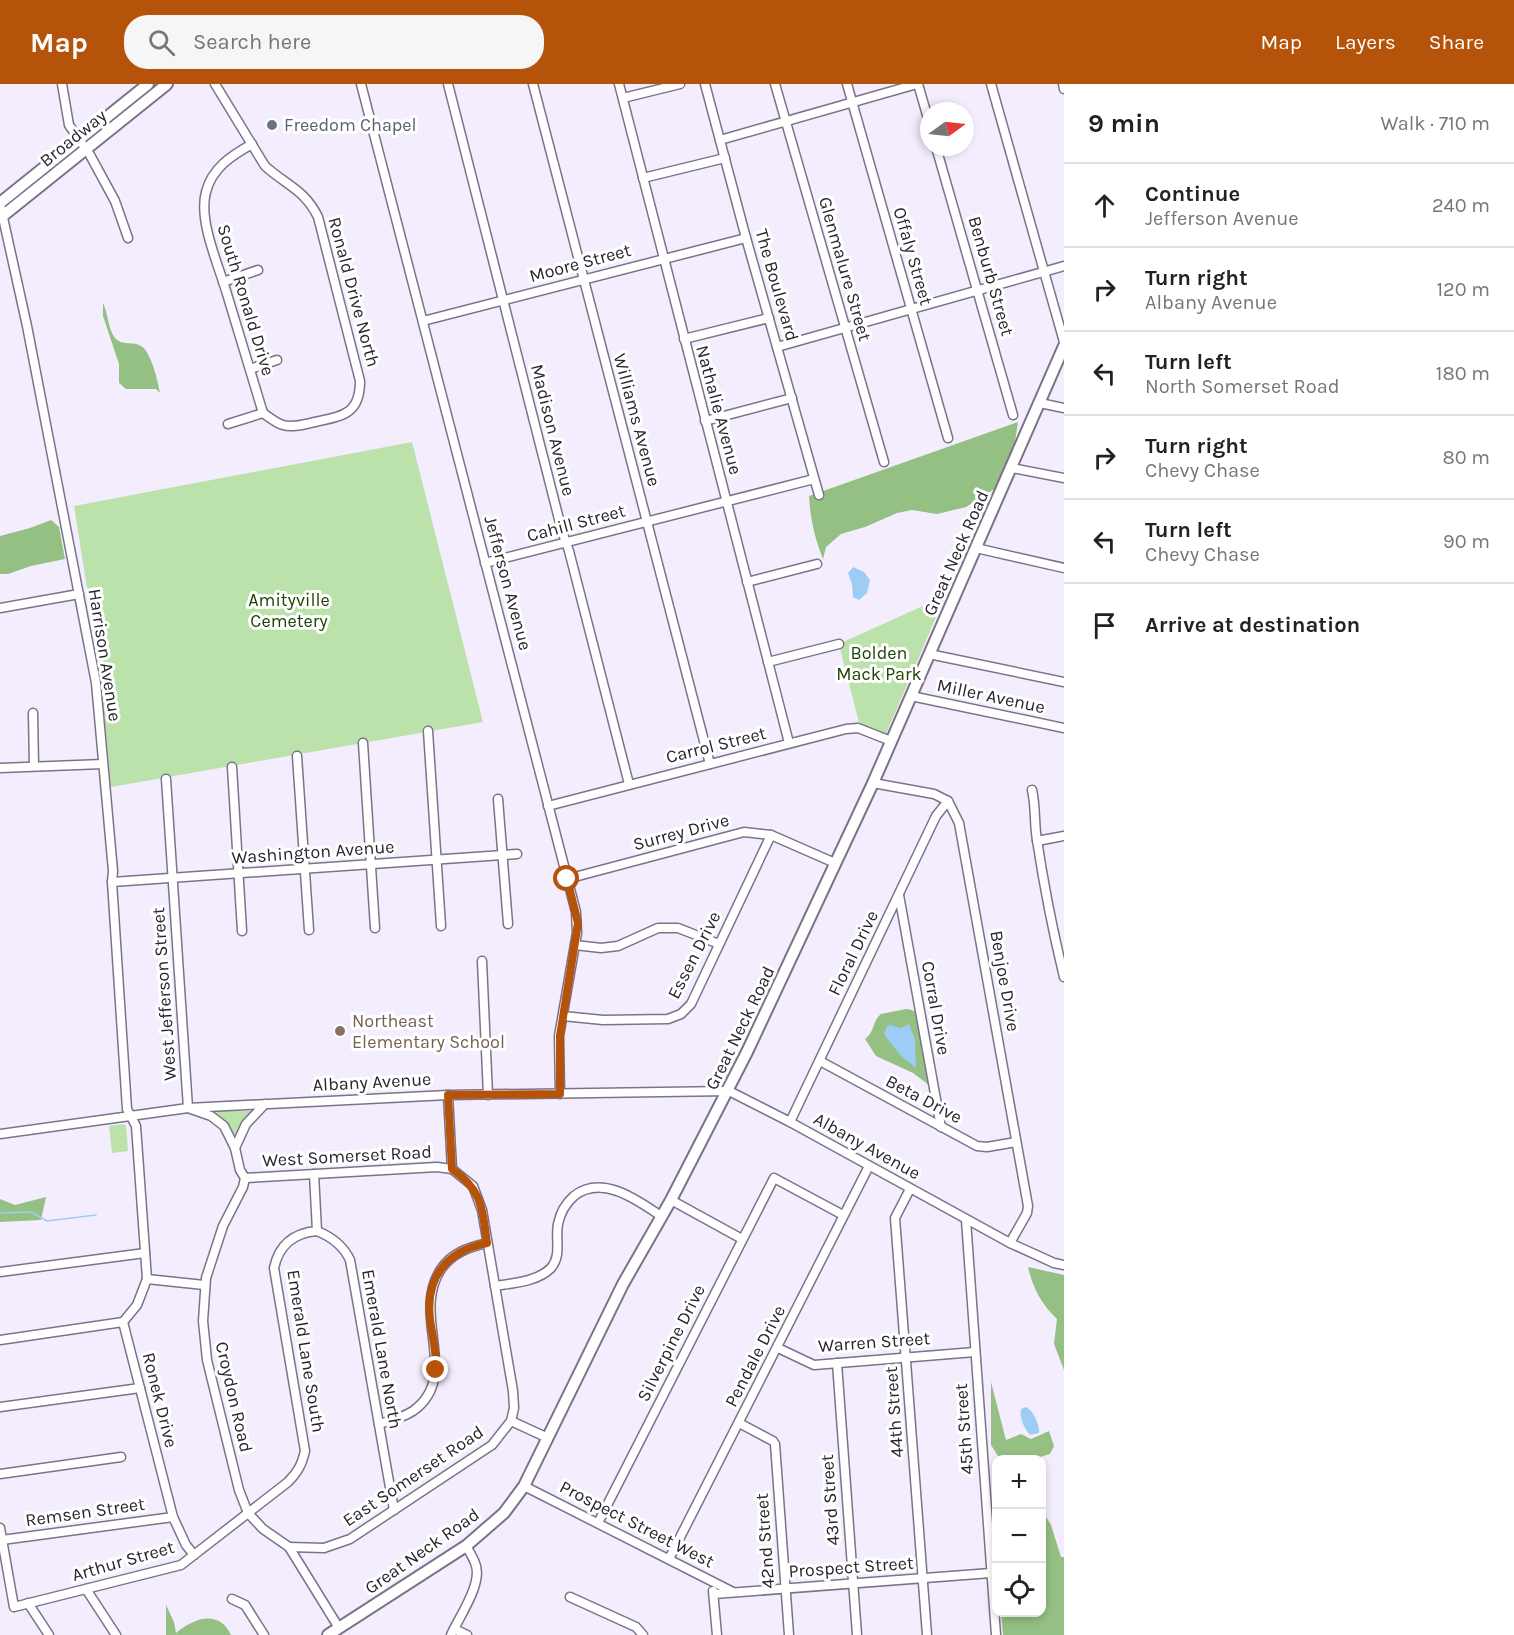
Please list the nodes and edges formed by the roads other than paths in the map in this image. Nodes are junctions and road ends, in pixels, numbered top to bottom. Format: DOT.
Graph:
graph roads {
  1 [pos="62,84"];
  2 [pos="148,84"];
  3 [pos="167,84"];
  4 [pos="215,84"];
  5 [pos="362,84"];
  6 [pos="448,84"];
  7 [pos="533,84"];
  8 [pos="619,84"];
  9 [pos="680,84"];
  10 [pos="705,84"];
  11 [pos="775,84"];
  12 [pos="847,84"];
  13 [pos="918,84"];
  14 [pos="991,84"];
  15 [pos="1063,84"];
  16 [pos="1064,88"];
  17 [pos="623,98"];
  18 [pos="923,102"];
  19 [pos="852,103"];
  20 [pos="786,122"];
  21 [pos="79,139"];
  22 [pos="720,140"];
  23 [pos="252,144"];
  24 [pos="86,149"];
  25 [pos="939,156"];
  26 [pos="725,158"];
  27 [pos="643,178"];
  28 [pos="0,203"];
  29 [pos="2,217"];
  30 [pos="128,238"];
  31 [pos="746,238"];
  32 [pos="663,259"];
  33 [pos="1064,266"];
  34 [pos="258,270"];
  35 [pos="1044,272"];
  36 [pos="584,280"];
  37 [pos="223,282"];
  38 [pos="978,290"];
  39 [pos="503,301"];
  40 [pos="911,309"];
  41 [pos="769,318"];
  42 [pos="423,321"];
  43 [pos="844,328"];
  44 [pos="684,339"];
  45 [pos="1064,342"];
  46 [pos="1064,346"];
  47 [pos="777,347"];
  48 [pos="277,360"];
  49 [pos="250,369"];
  50 [pos="792,398"];
  51 [pos="1040,403"];
  52 [pos="1064,408"];
  53 [pos="263,413"];
  54 [pos="1013,415"];
  55 [pos="705,421"];
  56 [pos="228,424"];
  57 [pos="948,438"];
  58 [pos="884,462"];
  59 [pos="1012,468"];
  60 [pos="1064,478"];
  61 [pos="814,479"];
  62 [pos="819,495"];
  63 [pos="726,501"];
  64 [pos="646,522"];
  65 [pos="566,543"];
  66 [pos="976,548"];
  67 [pos="485,563"];
  68 [pos="817,564"];
  69 [pos="1064,568"];
  70 [pos="747,582"];
  71 [pos="79,594"];
  72 [pos="0,608"];
  73 [pos="839,644"];
  74 [pos="929,654"];
  75 [pos="768,662"];
  76 [pos="1064,682"];
  77 [pos="911,696"];
  78 [pos="33,713"];
  79 [pos="1064,728"];
  80 [pos="428,731"];
  81 [pos="891,741"];
  82 [pos="363,743"];
  83 [pos="789,743"];
  84 [pos="297,756"];
  85 [pos="102,764"];
  86 [pos="710,764"];
  87 [pos="34,766"];
  88 [pos="232,767"];
  89 [pos="0,768"];
  90 [pos="166,779"];
  91 [pos="873,783"];
  92 [pos="629,784"];
  93 [pos="1032,790"];
  94 [pos="498,799"];
  95 [pos="948,801"];
  96 [pos="548,806"];
  97 [pos="771,835"];
  98 [pos="1064,836"];
  99 [pos="1037,841"];
  100 [pos="517,854"];
  101 [pos="503,855"];
  102 [pos="437,860"];
  103 [pos="835,863"];
  104 [pos="371,864"];
  105 [pos="305,869"];
  106 [pos="239,873"];
  107 [pos="172,878"];
  108 [pos="567,879"];
  109 [pos="112,882"];
  110 [pos="899,895"];
  111 [pos="508,924"];
  112 [pos="441,927"];
  113 [pos="375,928"];
  114 [pos="309,930"];
  115 [pos="242,931"];
  116 [pos="719,944"];
  117 [pos="575,945"];
  118 [pos="482,961"];
  119 [pos="1063,971"];
  120 [pos="563,1016"];
  121 [pos="820,1061"];
  122 [pos="729,1091"];
  123 [pos="560,1094"];
  124 [pos="448,1095"];
  125 [pos="488,1095"];
  126 [pos="265,1104"];
  127 [pos="188,1107"];
  128 [pos="131,1116"];
  129 [pos="790,1122"];
  130 [pos="941,1127"];
  131 [pos="0,1134"];
  132 [pos="1016,1142"];
  133 [pos="235,1148"];
  134 [pos="869,1166"];
  135 [pos="452,1169"];
  136 [pos="314,1174"];
  137 [pos="245,1178"];
  138 [pos="910,1189"];
  139 [pos="671,1200"];
  140 [pos="843,1215"];
  141 [pos="662,1216"];
  142 [pos="966,1220"];
  143 [pos="317,1231"];
  144 [pos="742,1239"];
  145 [pos="487,1243"];
  146 [pos="1010,1243"];
  147 [pos="145,1253"];
  148 [pos="1064,1265"];
  149 [pos="0,1272"];
  150 [pos="147,1279"];
  151 [pos="204,1286"];
  152 [pos="495,1286"];
  153 [pos="123,1322"];
  154 [pos="0,1340"];
  155 [pos="778,1348"];
  156 [pos="975,1353"];
  157 [pos="906,1357"];
  158 [pos="837,1363"];
  159 [pos="140,1388"];
  160 [pos="0,1407"];
  161 [pos="511,1421"];
  162 [pos="739,1423"];
  163 [pos="378,1424"];
  164 [pos="548,1438"];
  165 [pos="121,1457"];
  166 [pos="0,1474"];
  167 [pos="525,1486"];
  168 [pos="394,1510"];
  169 [pos="248,1513"];
  170 [pos="173,1517"];
  171 [pos="598,1523"];
  172 [pos="0,1528"];
  173 [pos="2,1540"];
  174 [pos="465,1546"];
  175 [pos="289,1547"];
  176 [pos="194,1555"];
  177 [pos="669,1559"];
  178 [pos="991,1573"];
  179 [pos="923,1578"];
  180 [pos="713,1581"];
  181 [pos="853,1584"];
  182 [pos="86,1589"];
  183 [pos="785,1589"];
  184 [pos="735,1593"];
  185 [pos="714,1594"];
  186 [pos="570,1597"];
  187 [pos="232,1599"];
  188 [pos="28,1603"];
  189 [pos="339,1628"];
  190 [pos="453,1632"];
  191 [pos="49,1635"];
  192 [pos="116,1635"];
  193 [pos="264,1635"];
  194 [pos="328,1635"];
  195 [pos="467,1635"];
  196 [pos="644,1635"];
  197 [pos="717,1635"];
  198 [pos="789,1635"];
  199 [pos="857,1635"];
  200 [pos="927,1635"];
  201 [pos="996,1635"];
  1 -- 21 [label="street"];
  2 -- 21 [label="main road, Broadway"];
  3 -- 24 [label="main road, Broadway"];
  4 -- 23 [label="street, Ronald Drive North"];
  5 -- 42 [label="street, Jefferson Avenue"];
  6 -- 39 [label="street, Madison Avenue"];
  7 -- 36 [label="street, Williams Avenue"];
  8 -- 17 [label="street, Nathalie Avenue"];
  9 -- 17 [label="street"];
  10 -- 22 [label="street, The Boulevard"];
  11 -- 20 [label="street, Glenmalure Street"];
  12 -- 19 [label="street, Offaly Street"];
  13 -- 18 [label="street"];
  13 -- 19 [label="street"];
  14 -- 35 [label="street"];
  15 -- 16 [label="street"];
  17 -- 27 [label="street, Nathalie Avenue"];
  19 -- 20 [label="street"];
  19 -- 40 [label="street, Offaly Street"];
  20 -- 22 [label="street"];
  20 -- 43 [label="street, Glenmalure Street"];
  21 -- 24 [label="street"];
  21 -- 28 [label="main road, Broadway"];
  22 -- 26 [label="street, The Boulevard"];
  23 -- 37 [label="street, South Ronald Drive"];
  23 -- 53 [label="street, Ronald Drive North"];
  24 -- 29 [label="main road, Broadway"];
  24 -- 30 [label="street"];
  25 -- 38 [label="street, Benburb Street"];
  26 -- 27 [label="street"];
  26 -- 31 [label="street, The Boulevard"];
  27 -- 32 [label="street, Nathalie Avenue"];
  28 -- 29 [label="street, Harrison Avenue"];
  29 -- 71 [label="street, Harrison Avenue"];
  31 -- 32 [label="street, Moore Street"];
  31 -- 41 [label="street, The Boulevard"];
  32 -- 36 [label="street, Moore Street"];
  32 -- 44 [label="street, Nathalie Avenue"];
  33 -- 35 [label="street"];
  34 -- 37 [label="street"];
  35 -- 38 [label="street"];
  35 -- 45 [label="street"];
  36 -- 39 [label="street, Moore Street"];
  36 -- 64 [label="street, Williams Avenue"];
  37 -- 49 [label="street, South Ronald Drive"];
  38 -- 40 [label="street"];
  38 -- 54 [label="street, Benburb Street"];
  39 -- 42 [label="street, Moore Street"];
  39 -- 65 [label="street, Madison Avenue"];
  40 -- 43 [label="street"];
  40 -- 57 [label="street, Offaly Street"];
  41 -- 44 [label="street"];
  41 -- 47 [label="street, The Boulevard"];
  42 -- 67 [label="street, Jefferson Avenue"];
  43 -- 47 [label="street"];
  43 -- 58 [label="street, Glenmalure Street"];
  44 -- 55 [label="street, Nathalie Avenue"];
  46 -- 51 [label="main road, Great Neck Road"];
  47 -- 50 [label="street, The Boulevard"];
  48 -- 49 [label="street"];
  49 -- 53 [label="street, South Ronald Drive"];
  50 -- 55 [label="street"];
  50 -- 61 [label="street, The Boulevard"];
  51 -- 52 [label="street"];
  51 -- 59 [label="main road, Great Neck Road"];
  53 -- 56 [label="street"];
  55 -- 63 [label="street, Nathalie Avenue"];
  59 -- 60 [label="street"];
  59 -- 66 [label="main road, Great Neck Road"];
  61 -- 62 [label="street, The Boulevard"];
  61 -- 63 [label="street, Cahill Street"];
  63 -- 64 [label="street, Cahill Street"];
  63 -- 70 [label="street, Nathalie Avenue"];
  64 -- 65 [label="street, Cahill Street"];
  64 -- 86 [label="street, Williams Avenue"];
  65 -- 67 [label="street, Cahill Street"];
  65 -- 92 [label="street, Madison Avenue"];
  66 -- 69 [label="street"];
  66 -- 74 [label="main road, Great Neck Road"];
  67 -- 96 [label="street, Jefferson Avenue"];
  68 -- 70 [label="street"];
  70 -- 75 [label="street, Nathalie Avenue"];
  71 -- 72 [label="street"];
  71 -- 85 [label="street, Harrison Avenue"];
  73 -- 75 [label="street"];
  74 -- 76 [label="street"];
  74 -- 77 [label="main road, Great Neck Road"];
  75 -- 83 [label="street, Nathalie Avenue"];
  77 -- 79 [label="street, Miller Avenue"];
  77 -- 81 [label="main road, Great Neck Road"];
  78 -- 87 [label="street"];
  80 -- 102 [label="street"];
  81 -- 83 [label="street, Carrol Street"];
  81 -- 91 [label="main road, Great Neck Road"];
  82 -- 104 [label="street"];
  83 -- 86 [label="street, Carrol Street"];
  84 -- 105 [label="street"];
  85 -- 87 [label="street"];
  85 -- 109 [label="street, Harrison Avenue"];
  86 -- 92 [label="street, Carrol Street"];
  87 -- 89 [label="street"];
  88 -- 106 [label="street"];
  90 -- 107 [label="street"];
  91 -- 95 [label="street"];
  91 -- 103 [label="main road, Great Neck Road"];
  92 -- 96 [label="street, Carrol Street"];
  93 -- 99 [label="street"];
  94 -- 101 [label="street"];
  95 -- 110 [label="street, Floral Drive"];
  95 -- 132 [label="street, Benjoe Drive"];
  96 -- 108 [label="street, Jefferson Avenue"];
  97 -- 103 [label="street, Surrey Drive"];
  97 -- 108 [label="street, Surrey Drive"];
  97 -- 116 [label="street, Essen Drive"];
  98 -- 99 [label="street"];
  99 -- 119 [label="street"];
  100 -- 101 [label="street, Washington Avenue"];
  101 -- 102 [label="street, Washington Avenue"];
  101 -- 111 [label="street"];
  102 -- 104 [label="street, Washington Avenue"];
  102 -- 112 [label="street"];
  103 -- 122 [label="main road, Great Neck Road"];
  104 -- 105 [label="street, Washington Avenue"];
  104 -- 113 [label="street"];
  105 -- 106 [label="street, Washington Avenue"];
  105 -- 114 [label="street"];
  106 -- 107 [label="street, Washington Avenue"];
  106 -- 115 [label="street"];
  107 -- 109 [label="street, Washington Avenue"];
  107 -- 127 [label="street, West Jefferson Street"];
  108 -- 117 [label="street, Jefferson Avenue"];
  109 -- 128 [label="street, Harrison Avenue"];
  110 -- 121 [label="street, Floral Drive"];
  110 -- 130 [label="street, Corral Drive"];
  116 -- 117 [label="street"];
  116 -- 120 [label="street, Essen Drive"];
  117 -- 120 [label="street, Jefferson Avenue"];
  118 -- 125 [label="street"];
  120 -- 123 [label="street, Jefferson Avenue"];
  121 -- 129 [label="street, Floral Drive"];
  121 -- 130 [label="street, Beta Drive"];
  122 -- 123 [label="street, Albany Avenue"];
  122 -- 129 [label="street, Albany Avenue"];
  122 -- 139 [label="main road, Great Neck Road"];
  123 -- 125 [label="street, Albany Avenue"];
  124 -- 125 [label="street, Albany Avenue"];
  124 -- 126 [label="street, Albany Avenue"];
  124 -- 135 [label="street"];
  126 -- 127 [label="street, Albany Avenue"];
  126 -- 133 [label="street"];
  127 -- 128 [label="street, Albany Avenue"];
  127 -- 133 [label="street"];
  128 -- 131 [label="street, Albany Avenue"];
  128 -- 147 [label="street, Harrison Avenue"];
  129 -- 134 [label="street, Albany Avenue"];
  130 -- 132 [label="street, Beta Drive"];
  132 -- 146 [label="street, Benjoe Drive"];
  133 -- 137 [label="street"];
  134 -- 138 [label="street, Albany Avenue"];
  134 -- 140 [label="street, Pendale Drive"];
  135 -- 136 [label="street, West Somerset Road"];
  135 -- 145 [label="street"];
  136 -- 137 [label="street, West Somerset Road"];
  136 -- 143 [label="street"];
  137 -- 151 [label="street, Croydon Road"];
  138 -- 142 [label="street, Albany Avenue"];
  138 -- 157 [label="street, 44th Street"];
  139 -- 141 [label="main road, Great Neck Road"];
  139 -- 144 [label="street"];
  140 -- 144 [label="street, Silverpine Drive"];
  140 -- 155 [label="street, Pendale Drive"];
  141 -- 152 [label="street"];
  141 -- 164 [label="main road, Great Neck Road"];
  142 -- 146 [label="street, Albany Avenue"];
  142 -- 156 [label="street, 45th Street"];
  143 -- 163 [label="street, Emerald Lane North"];
  143 -- 169 [label="street, Emerald Lane South"];
  144 -- 171 [label="street, Silverpine Drive"];
  145 -- 152 [label="street"];
  145 -- 163 [label="street"];
  146 -- 148 [label="street, Albany Avenue"];
  147 -- 149 [label="street"];
  147 -- 150 [label="street"];
  150 -- 151 [label="street"];
  150 -- 153 [label="street"];
  151 -- 169 [label="street, Croydon Road"];
  152 -- 161 [label="street"];
  153 -- 154 [label="street"];
  153 -- 159 [label="street, Ronek Drive"];
  155 -- 158 [label="street, Warren Street"];
  155 -- 162 [label="street, Pendale Drive"];
  156 -- 157 [label="street, Warren Street"];
  156 -- 178 [label="street, 45th Street"];
  157 -- 158 [label="street, Warren Street"];
  157 -- 179 [label="street, 44th Street"];
  158 -- 181 [label="street, 43rd Street"];
  159 -- 160 [label="street"];
  159 -- 170 [label="street, Ronek Drive"];
  161 -- 164 [label="street"];
  161 -- 168 [label="street, East Somerset Road"];
  162 -- 177 [label="street, Pendale Drive"];
  162 -- 183 [label="street, 42nd Street"];
  163 -- 168 [label="street, Emerald Lane North"];
  164 -- 167 [label="main road, Great Neck Road"];
  165 -- 166 [label="street"];
  167 -- 171 [label="street, Prospect Street West"];
  167 -- 174 [label="main road, Great Neck Road"];
  168 -- 175 [label="street, East Somerset Road"];
  169 -- 175 [label="street, Croydon Road"];
  169 -- 176 [label="street, Arthur Street"];
  170 -- 173 [label="street, Remsen Street"];
  170 -- 176 [label="street, Ronek Drive"];
  171 -- 177 [label="street, Prospect Street West"];
  172 -- 173 [label="street"];
  173 -- 188 [label="street, Arthur Street"];
  174 -- 189 [label="main road, Great Neck Road"];
  174 -- 190 [label="street"];
  175 -- 189 [label="street, Croydon Road"];
  176 -- 182 [label="street, Arthur Street"];
  177 -- 180 [label="street, Prospect Street West"];
  178 -- 179 [label="street, Prospect Street"];
  178 -- 201 [label="street, 45th Street"];
  179 -- 181 [label="street, Prospect Street"];
  179 -- 200 [label="street, 44th Street"];
  180 -- 184 [label="street, Prospect Street West"];
  180 -- 185 [label="street"];
  181 -- 183 [label="street, Prospect Street"];
  181 -- 199 [label="street, 43rd Street"];
  182 -- 188 [label="street, Arthur Street"];
  182 -- 192 [label="street"];
  183 -- 184 [label="street, Prospect Street"];
  183 -- 198 [label="street, 42nd Street"];
  184 -- 185 [label="street, Prospect Street"];
  185 -- 197 [label="street"];
  186 -- 196 [label="street"];
  187 -- 193 [label="street"];
  188 -- 191 [label="street"];
  189 -- 194 [label="main road, Great Neck Road"];
  190 -- 195 [label="street"];
}
